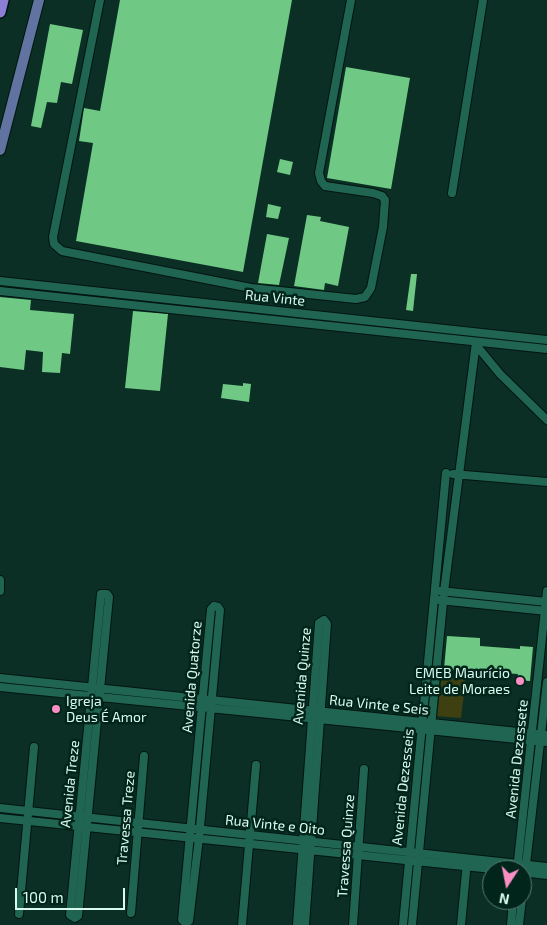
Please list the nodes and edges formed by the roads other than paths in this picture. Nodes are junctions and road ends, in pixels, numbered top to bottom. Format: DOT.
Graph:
graph roads {
  1 [pos="3,0"];
  2 [pos="39,0"];
  3 [pos="100,0"];
  4 [pos="351,0"];
  5 [pos="483,0"];
  6 [pos="0,12"];
  7 [pos="0,150"];
  8 [pos="452,193"];
  9 [pos="0,281"];
  10 [pos="0,291"];
  11 [pos="547,340"];
  12 [pos="476,343"];
  13 [pos="547,349"];
  14 [pos="547,420"];
  15 [pos="461,458"];
  16 [pos="446,473"];
  17 [pos="458,475"];
  18 [pos="547,482"];
  19 [pos="0,580"];
  20 [pos="0,590"];
  21 [pos="435,590"];
  22 [pos="547,591"];
  23 [pos="444,592"];
  24 [pos="434,599"];
  25 [pos="443,600"];
  26 [pos="546,602"];
  27 [pos="546,611"];
  28 [pos="210,660"];
  29 [pos="0,678"];
  30 [pos="17,679"];
  31 [pos="547,682"];
  32 [pos="0,686"];
  33 [pos="16,688"];
  34 [pos="97,688"];
  35 [pos="95,697"];
  36 [pos="207,704"];
  37 [pos="316,715"];
  38 [pos="421,726"];
  39 [pos="431,727"];
  40 [pos="540,738"];
  41 [pos="34,747"];
  42 [pos="144,756"];
  43 [pos="256,765"];
  44 [pos="364,768"];
  45 [pos="0,808"];
  46 [pos="28,812"];
  47 [pos="0,818"];
  48 [pos="27,820"];
  49 [pos="83,822"];
  50 [pos="138,828"];
  51 [pos="190,833"];
  52 [pos="199,834"];
  53 [pos="250,839"];
  54 [pos="302,845"];
  55 [pos="312,846"];
  56 [pos="358,851"];
  57 [pos="408,856"];
  58 [pos="418,857"];
  59 [pos="518,860"];
  60 [pos="526,860"];
  61 [pos="467,862"];
  62 [pos="482,864"];
  63 [pos="482,865"];
  64 [pos="547,866"];
  65 [pos="532,869"];
  66 [pos="532,872"];
  67 [pos="547,875"];
  68 [pos="512,910"];
  69 [pos="521,910"];
  70 [pos="131,913"];
  71 [pos="19,914"];
  72 [pos="242,925"];
  73 [pos="297,925"];
  74 [pos="305,925"];
  75 [pos="353,925"];
  76 [pos="403,925"];
  77 [pos="412,925"];
  78 [pos="460,925"];
  79 [pos="511,925"];
  80 [pos="519,925"];
  1 -- 6 [label="highway"];
  2 -- 7 [label="main road"];
  3 -- 4 [label="street"];
  5 -- 8 [label="street"];
  9 -- 11 [label="street, Rua Vinte"];
  10 -- 12 [label="street, Rua Vinte"];
  12 -- 13 [label="street, Rua Vinte"];
  12 -- 14 [label="street"];
  12 -- 15 [label="street, Avenida Dezesseis"];
  15 -- 16 [label="street"];
  15 -- 17 [label="street, Avenida Dezesseis"];
  16 -- 17 [label="street"];
  16 -- 21 [label="street, Avenida Dezesseis"];
  17 -- 18 [label="street"];
  17 -- 23 [label="street, Avenida Dezesseis"];
  19 -- 20 [label="street"];
  21 -- 23 [label="street"];
  21 -- 24 [label="street, Avenida Dezesseis"];
  22 -- 26 [label="street, Avenida Dezessete"];
  23 -- 25 [label="street, Avenida Dezesseis"];
  23 -- 26 [label="street"];
  24 -- 25 [label="street"];
  24 -- 38 [label="street, Avenida Dezesseis"];
  25 -- 27 [label="street"];
  25 -- 39 [label="street, Avenida Dezesseis"];
  26 -- 27 [label="street, Avenida Dezessete"];
  27 -- 40 [label="street, Avenida Dezessete"];
  28 -- 28 [label="street, Avenida Quatorze"];
  28 -- 36 [label="street, Avenida Quatorze"];
  29 -- 30 [label="street, Rua Vinte e Seis"];
  30 -- 33 [label="street"];
  30 -- 34 [label="street, Rua Vinte e Seis"];
  31 -- 40 [label="street, Avenida Dezessete"];
  32 -- 33 [label="street, Rua Vinte e Seis"];
  33 -- 35 [label="street, Rua Vinte e Seis"];
  34 -- 34 [label="street, Avenida Treze"];
  34 -- 35 [label="street, Avenida Treze"];
  34 -- 36 [label="street, Rua Vinte e Seis"];
  35 -- 36 [label="street, Rua Vinte e Seis"];
  35 -- 49 [label="street, Avenida Treze"];
  36 -- 37 [label="street, Rua Vinte e Seis"];
  36 -- 51 [label="street, Avenida Quatorze"];
  36 -- 52 [label="street, Avenida Quatorze"];
  37 -- 37 [label="street, Avenida Quinze"];
  37 -- 38 [label="street, Rua Vinte e Seis"];
  37 -- 54 [label="street, Avenida Quinze"];
  37 -- 55 [label="street, Avenida Quinze"];
  38 -- 39 [label="street, Rua Vinte e Seis"];
  38 -- 57 [label="street, Avenida Dezesseis"];
  39 -- 40 [label="street, Rua Vinte e Seis"];
  39 -- 58 [label="street, Avenida Dezesseis"];
  40 -- 59 [label="street, Avenida Dezessete"];
  40 -- 60 [label="street, Avenida Dezessete"];
  41 -- 46 [label="street"];
  42 -- 50 [label="street, Travessa Treze"];
  43 -- 53 [label="street"];
  44 -- 56 [label="street, Travessa Quinze"];
  45 -- 46 [label="street, Rua Vinte e Oito"];
  46 -- 48 [label="street"];
  46 -- 49 [label="street, Rua Vinte e Oito"];
  47 -- 48 [label="street, Rua Vinte e Oito"];
  48 -- 49 [label="street, Rua Vinte e Oito"];
  48 -- 71 [label="street"];
  49 -- 49 [label="street, Avenida Treze"];
  49 -- 50 [label="street, Rua Vinte e Oito"];
  50 -- 51 [label="street, Rua Vinte e Oito"];
  50 -- 70 [label="street, Travessa Treze"];
  51 -- 52 [label="street, Rua Vinte e Oito"];
  51 -- 52 [label="street, Avenida Quatorze"];
  52 -- 53 [label="street, Rua Vinte e Oito"];
  53 -- 54 [label="street, Rua Vinte e Oito"];
  53 -- 72 [label="street"];
  54 -- 55 [label="street, Rua Vinte e Oito"];
  54 -- 73 [label="street, Avenida Quinze"];
  55 -- 56 [label="street, Rua Vinte e Oito"];
  55 -- 74 [label="street, Avenida Quinze"];
  56 -- 57 [label="street, Rua Vinte e Oito"];
  56 -- 75 [label="street, Travessa Quinze"];
  57 -- 58 [label="street, Rua Vinte e Oito"];
  57 -- 76 [label="street, Avenida Dezesseis"];
  58 -- 61 [label="street, Rua Vinte e Oito"];
  58 -- 77 [label="street, Avenida Dezesseis"];
  61 -- 62 [label="street, Rua Vinte e Oito"];
  61 -- 63 [label="street, Rua Vinte e Oito"];
  61 -- 78 [label="street"];
  64 -- 65 [label="street, Rua Vinte e Oito"];
  66 -- 67 [label="street, Rua Vinte e Oito"];
  68 -- 79 [label="street"];
  69 -- 80 [label="street, Avenida Dezessete"];
}
